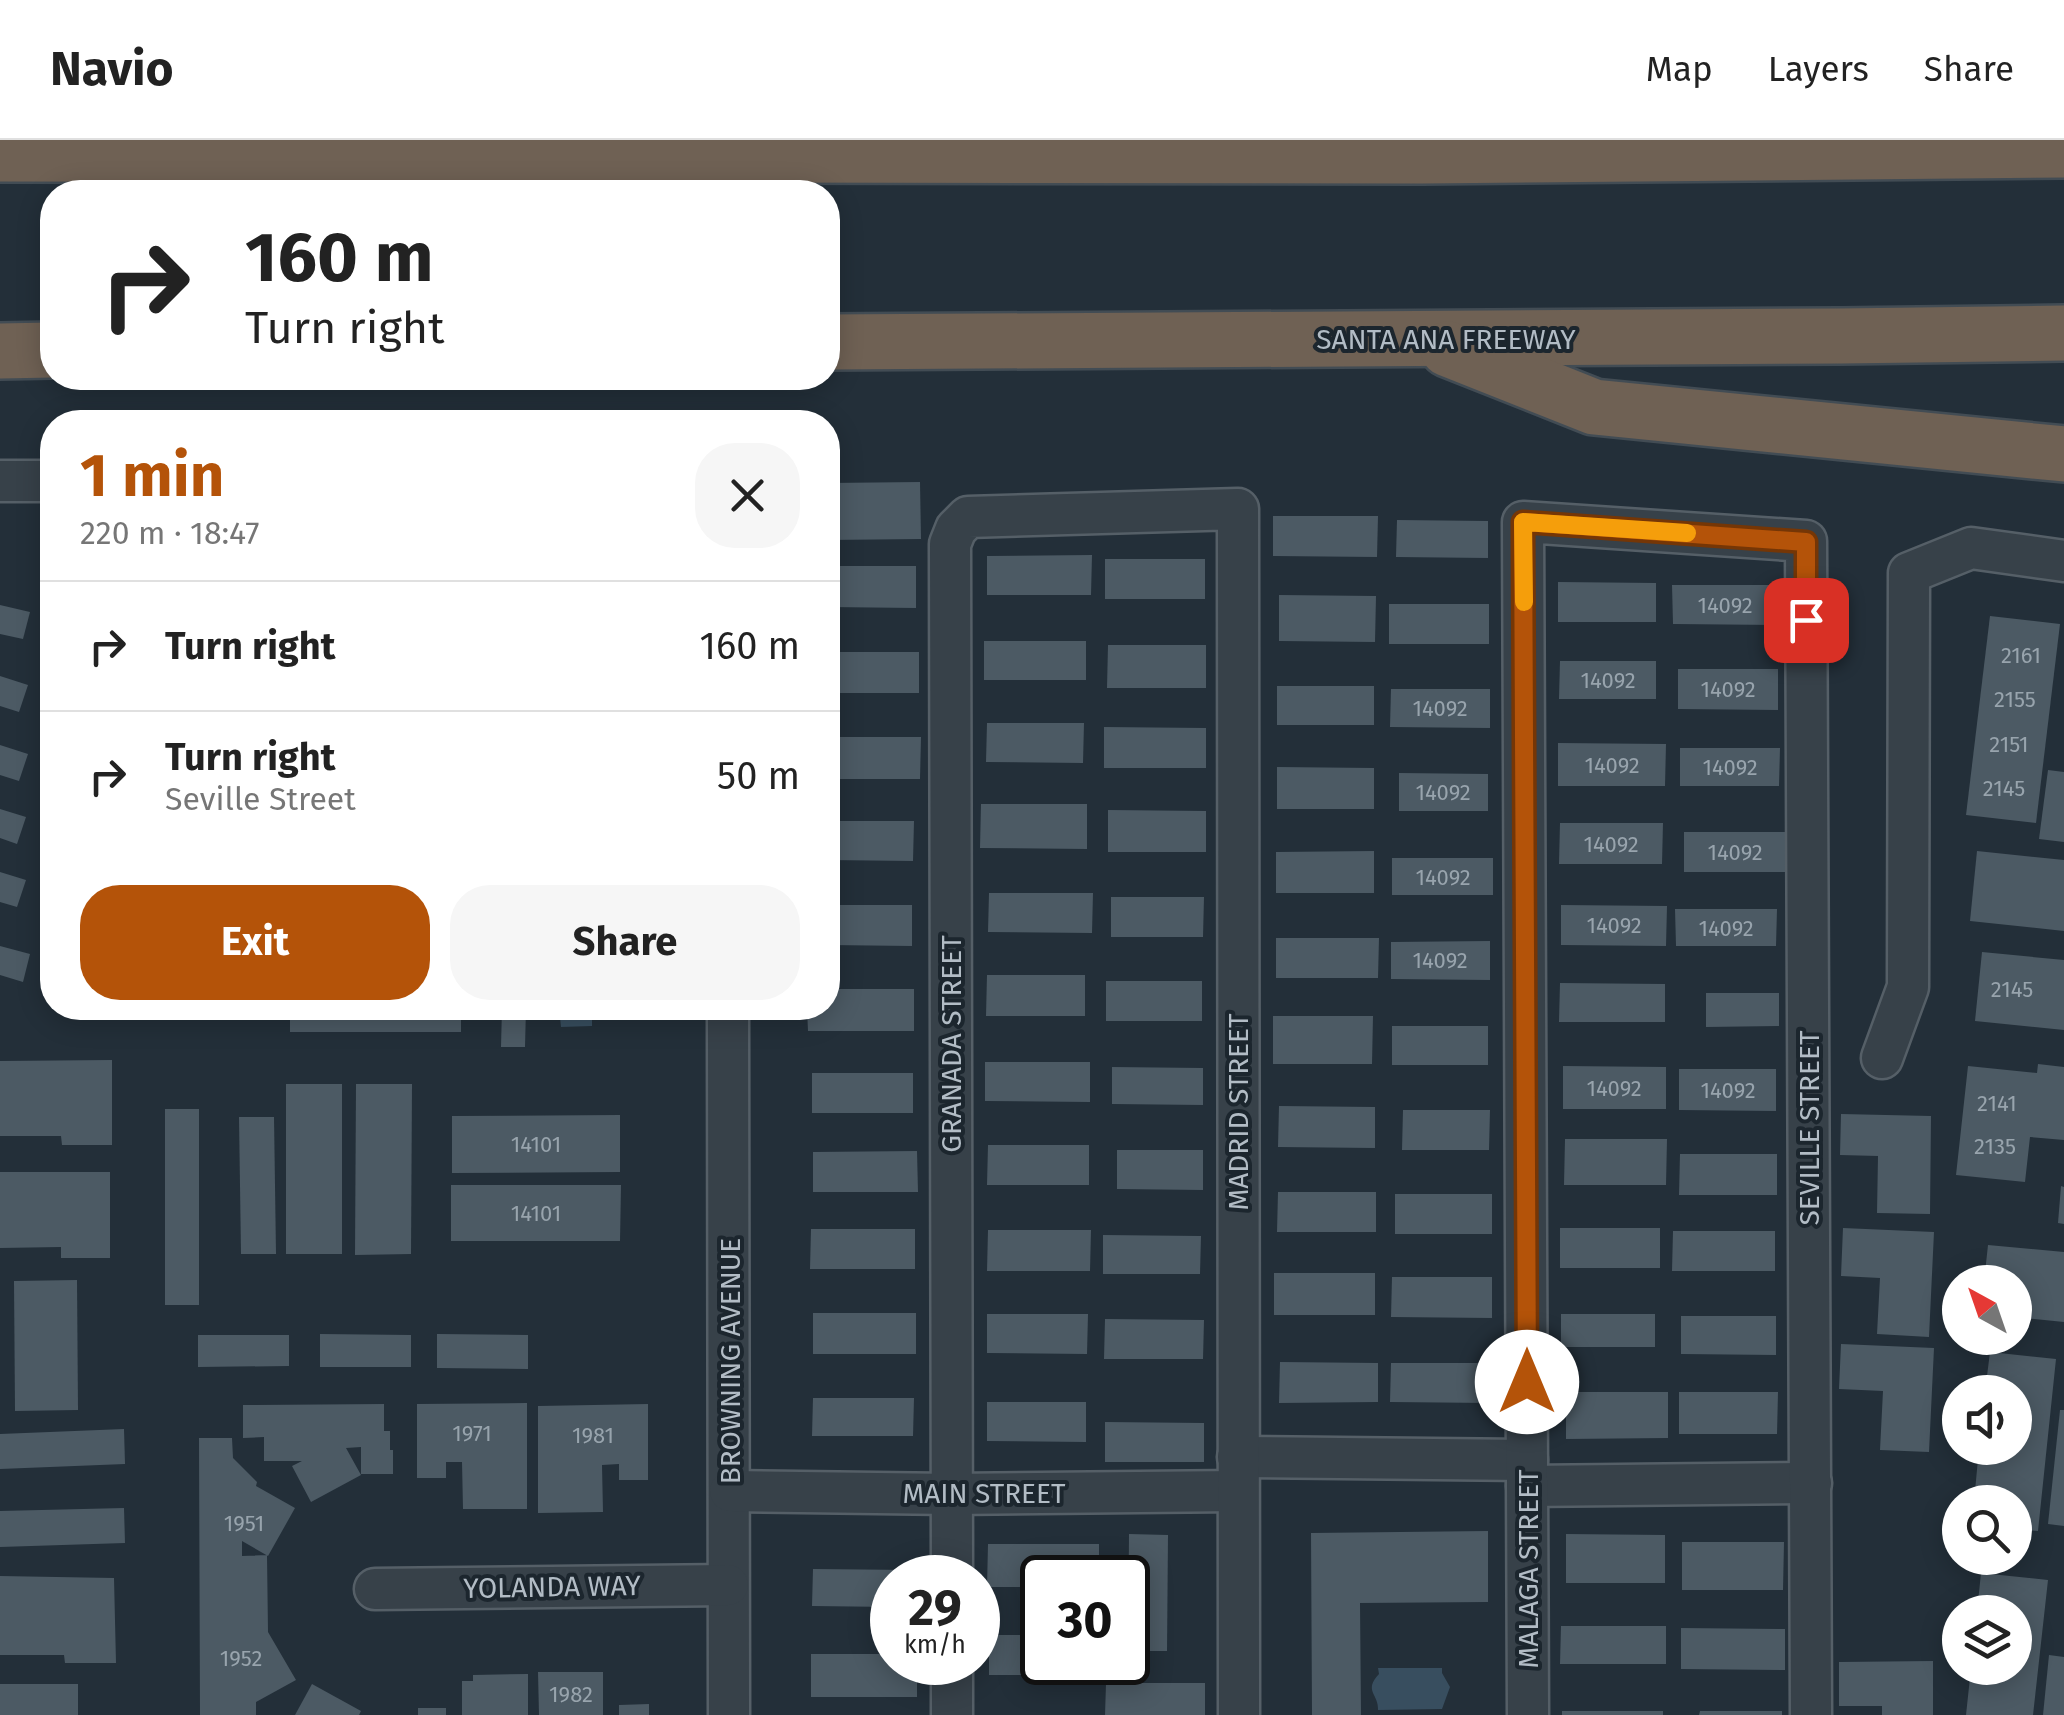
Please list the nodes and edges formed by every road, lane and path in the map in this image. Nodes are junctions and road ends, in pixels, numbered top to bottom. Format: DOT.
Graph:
graph roads {
  1 [pos="1486,140"];
  2 [pos="2064,150"];
  3 [pos="0,154"];
  4 [pos="1422,156"];
  5 [pos="2064,333"];
  6 [pos="1422,339"];
  7 [pos="840,342"];
  8 [pos="40,350"];
  9 [pos="0,351"];
  10 [pos="2064,454"];
  11 [pos="40,481"];
  12 [pos="0,482"];
  13 [pos="1238,509"];
  14 [pos="1806,542"];
  15 [pos="2064,561"];
  16 [pos="728,1020"];
  17 [pos="1882,1058"];
  18 [pos="1527,1473"];
  19 [pos="1238,1474"];
  20 [pos="1811,1484"];
  21 [pos="730,1491"];
  22 [pos="952,1494"];
  23 [pos="952,1555"];
  24 [pos="728,1584"];
  25 [pos="374,1589"];
  26 [pos="952,1685"];
  27 [pos="729,1715"];
  28 [pos="952,1715"];
  29 [pos="1239,1715"];
  30 [pos="1528,1715"];
  31 [pos="1811,1715"];
  1 -- 4 [label="highway"];
  2 -- 4 [label="highway"];
  3 -- 4 [label="highway"];
  5 -- 6 [label="highway, SANTA ANA FREEWAY"];
  6 -- 7 [label="highway, SANTA ANA FREEWAY"];
  6 -- 10 [label="highway"];
  8 -- 9 [label="highway"];
  11 -- 12 [label="street"];
  13 -- 19 [label="street, MADRID STREET"];
  13 -- 22 [label="street, GRANADA STREET"];
  14 -- 18 [label="street, MALAGA STREET"];
  14 -- 20 [label="street, SEVILLE STREET"];
  15 -- 17 [label="street"];
  16 -- 21 [label="street, BROWNING AVENUE"];
  18 -- 19 [label="street, MAIN STREET"];
  18 -- 20 [label="street, MAIN STREET"];
  18 -- 30 [label="street, MALAGA STREET"];
  19 -- 22 [label="street, MAIN STREET"];
  19 -- 29 [label="street, MADRID STREET"];
  20 -- 31 [label="street, SEVILLE STREET"];
  21 -- 22 [label="street, MAIN STREET"];
  21 -- 24 [label="street, BROWNING AVENUE"];
  22 -- 23 [label="street, GRANADA STREET"];
  24 -- 25 [label="street, YOLANDA WAY"];
  24 -- 27 [label="street, BROWNING AVENUE"];
  26 -- 28 [label="street"];
}
